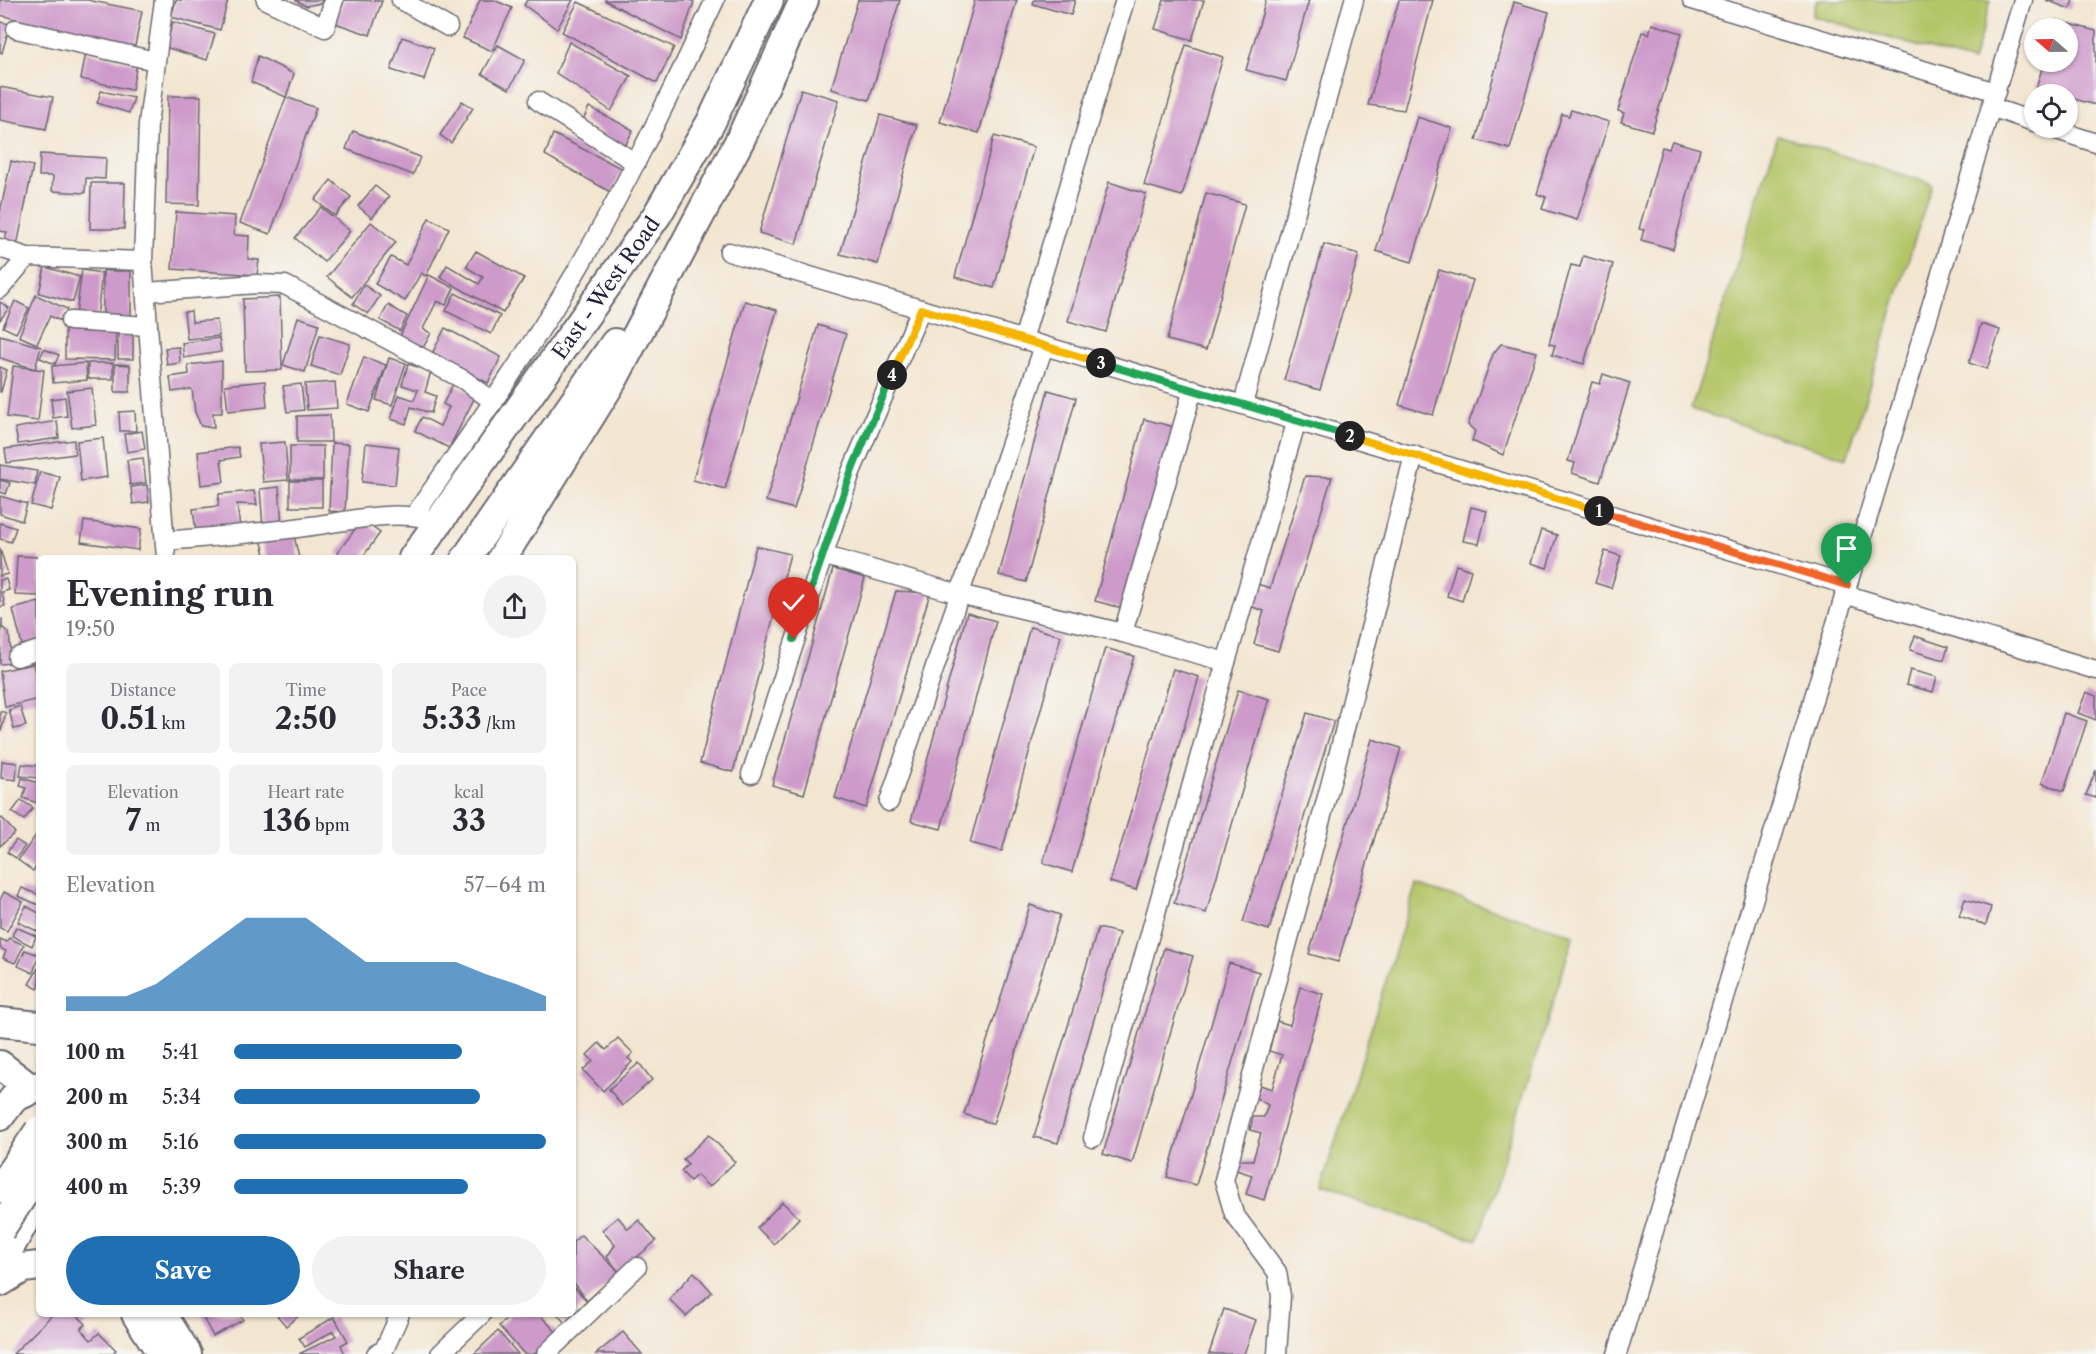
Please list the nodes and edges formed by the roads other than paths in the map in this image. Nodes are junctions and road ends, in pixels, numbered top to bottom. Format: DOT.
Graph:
graph roads {
  1 [pos="266,0"];
  2 [pos="334,0"];
  3 [pos="401,0"];
  4 [pos="715,0"];
  5 [pos="769,0"];
  6 [pos="804,0"];
  7 [pos="1125,0"];
  8 [pos="1354,0"];
  9 [pos="1692,0"];
  10 [pos="2023,0"];
  11 [pos="159,1"];
  12 [pos="448,27"];
  13 [pos="16,29"];
  14 [pos="155,62"];
  15 [pos="1994,99"];
  16 [pos="538,101"];
  17 [pos="2024,116"];
  18 [pos="2078,137"];
  19 [pos="2096,143"];
  20 [pos="636,163"];
  21 [pos="657,215"];
  22 [pos="686,241"];
  23 [pos="0,248"];
  24 [pos="729,252"];
  25 [pos="27,257"];
  26 [pos="143,261"];
  27 [pos="0,289"];
  28 [pos="146,292"];
  29 [pos="921,309"];
  30 [pos="70,321"];
  31 [pos="148,326"];
  32 [pos="1023,340"];
  33 [pos="1044,346"];
  34 [pos="1193,389"];
  35 [pos="494,402"];
  36 [pos="1244,404"];
  37 [pos="1297,420"];
  38 [pos="1414,455"];
  39 [pos="520,458"];
  40 [pos="426,518"];
  41 [pos="165,550"];
  42 [pos="414,555"];
  43 [pos="439,555"];
  44 [pos="468,555"];
  45 [pos="504,555"];
  46 [pos="822,555"];
  47 [pos="1846,590"];
  48 [pos="959,594"];
  49 [pos="1123,633"];
  50 [pos="36,651"];
  51 [pos="17,657"];
  52 [pos="1226,662"];
  53 [pos="2096,670"];
  54 [pos="751,774"];
  55 [pos="888,802"];
  56 [pos="0,1022"];
  57 [pos="36,1026"];
  58 [pos="0,1065"];
  59 [pos="35,1087"];
  60 [pos="0,1113"];
  61 [pos="36,1135"];
  62 [pos="1093,1138"];
  63 [pos="0,1164"];
  64 [pos="36,1175"];
  65 [pos="0,1188"];
  66 [pos="36,1193"];
  67 [pos="36,1199"];
  68 [pos="0,1230"];
  69 [pos="0,1265"];
  70 [pos="36,1266"];
  71 [pos="637,1267"];
  72 [pos="0,1282"];
  73 [pos="138,1317"];
  74 [pos="164,1317"];
  75 [pos="399,1317"];
  76 [pos="479,1317"];
  77 [pos="383,1353"];
  78 [pos="162,1354"];
  79 [pos="187,1354"];
  80 [pos="440,1354"];
  81 [pos="546,1354"];
  82 [pos="1277,1354"];
  83 [pos="1617,1354"];
  1 -- 2 [label="street"];
  3 -- 12 [label="street"];
  4 -- 20 [label="street"];
  5 -- 21 [label="main road, East - West Road"];
  6 -- 22 [label="main road, East - West Road"];
  7 -- 32 [label="street"];
  8 -- 36 [label="street"];
  9 -- 15 [label="street"];
  10 -- 15 [label="street"];
  11 -- 14 [label="street"];
  13 -- 14 [label="street"];
  14 -- 26 [label="street"];
  15 -- 17 [label="street"];
  15 -- 47 [label="street"];
  16 -- 20 [label="street"];
  18 -- 19 [label="street"];
  20 -- 35 [label="street"];
  21 -- 39 [label="main road"];
  21 -- 40 [label="main road, East - West Road"];
  22 -- 39 [label="main road"];
  22 -- 45 [label="main road, East - West Road"];
  23 -- 25 [label="street"];
  24 -- 29 [label="street"];
  25 -- 26 [label="street"];
  25 -- 27 [label="street"];
  26 -- 28 [label="street"];
  28 -- 31 [label="street"];
  28 -- 35 [label="street"];
  29 -- 32 [label="street"];
  29 -- 46 [label="street"];
  30 -- 31 [label="street"];
  31 -- 41 [label="street"];
  32 -- 33 [label="street"];
  33 -- 34 [label="street"];
  33 -- 48 [label="street"];
  34 -- 36 [label="street"];
  34 -- 49 [label="street"];
  35 -- 40 [label="street"];
  36 -- 37 [label="street"];
  37 -- 38 [label="street"];
  37 -- 52 [label="street"];
  38 -- 47 [label="street"];
  38 -- 82 [label="street"];
  39 -- 43 [label="main road"];
  39 -- 44 [label="main road"];
  40 -- 41 [label="street"];
  40 -- 42 [label="main road, East - West Road"];
  46 -- 48 [label="street"];
  46 -- 54 [label="street"];
  47 -- 53 [label="street"];
  47 -- 83 [label="street"];
  48 -- 49 [label="street"];
  48 -- 55 [label="street"];
  49 -- 52 [label="street"];
  50 -- 51 [label="street"];
  52 -- 62 [label="street"];
  56 -- 57 [label="main road"];
  58 -- 59 [label="main road"];
  59 -- 60 [label="main road"];
  61 -- 65 [label="main road, bridge"];
  63 -- 66 [label="main road"];
  64 -- 68 [label="main road, bridge"];
  67 -- 69 [label="main road"];
  70 -- 72 [label="main road"];
  71 -- 81 [label="street"];
  73 -- 78 [label="main road"];
  74 -- 79 [label="main road"];
  75 -- 77 [label="street"];
  76 -- 80 [label="street"];
}
